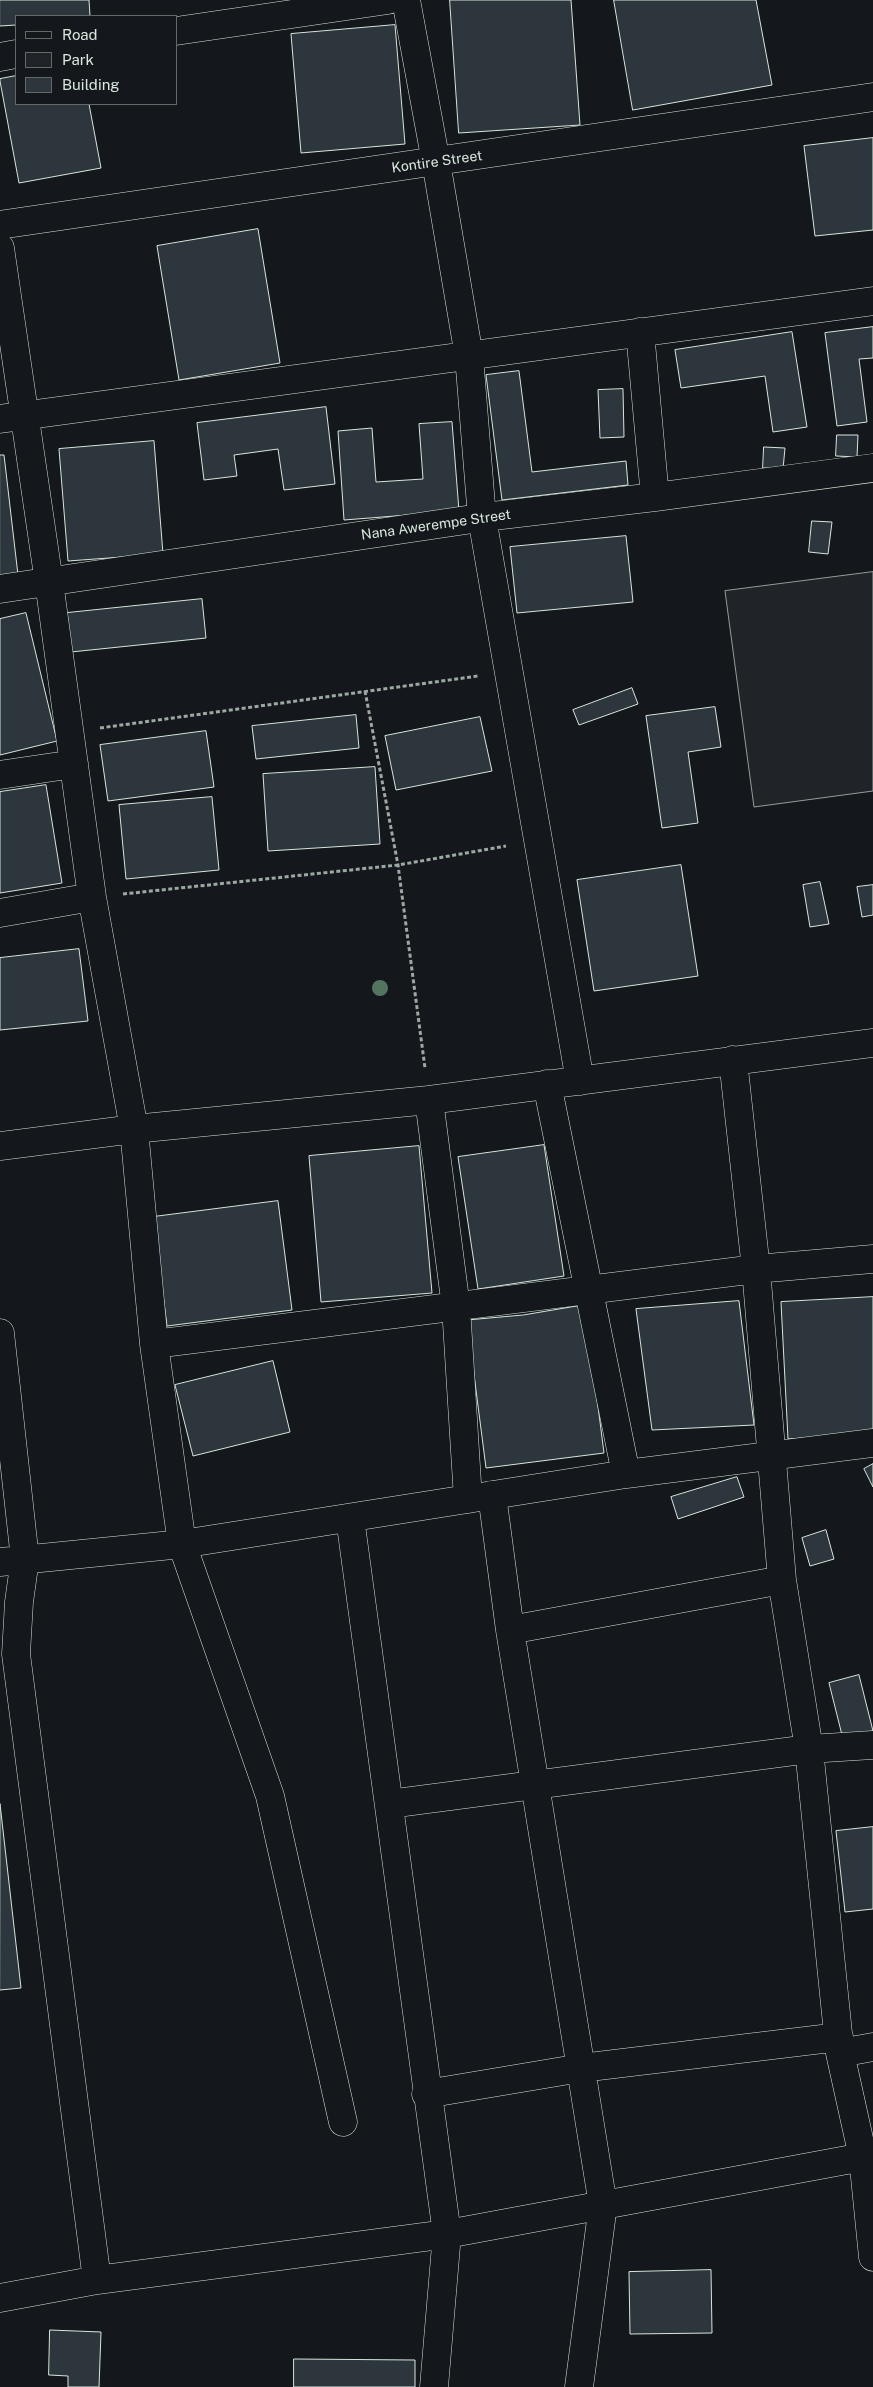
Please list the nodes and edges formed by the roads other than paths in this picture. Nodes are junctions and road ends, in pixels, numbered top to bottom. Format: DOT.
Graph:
graph roads {
  1 [pos="388,0"];
  2 [pos="406,0"];
  3 [pos="178,31"];
  4 [pos="15,54"];
  5 [pos="0,57"];
  6 [pos="873,97"];
  7 [pos="436,162"];
  8 [pos="0,225"];
  9 [pos="0,248"];
  10 [pos="873,301"];
  11 [pos="640,332"];
  12 [pos="469,356"];
  13 [pos="12,418"];
  14 [pos="873,468"];
  15 [pos="656,497"];
  16 [pos="482,518"];
  17 [pos="50,582"];
  18 [pos="0,589"];
  19 [pos="74,764"];
  20 [pos="0,775"];
  21 [pos="100,896"];
  22 [pos="0,913"];
  23 [pos="873,1043"];
  24 [pos="733,1060"];
  25 [pos="580,1081"];
  26 [pos="547,1084"];
  27 [pos="368,1090"];
  28 [pos="429,1100"];
  29 [pos="134,1129"];
  30 [pos="0,1146"];
  31 [pos="873,1259"];
  32 [pos="756,1269"];
  33 [pos="589,1290"];
  34 [pos="456,1307"];
  35 [pos="0,1333"];
  36 [pos="154,1344"];
  37 [pos="3,1388"];
  38 [pos="873,1443"];
  39 [pos="770,1454"];
  40 [pos="626,1474"];
  41 [pos="480,1497"];
  42 [pos="350,1518"];
  43 [pos="182,1544"];
  44 [pos="13,1560"];
  45 [pos="782,1580"];
  46 [pos="510,1630"];
  47 [pos="873,1745"];
  48 [pos="809,1749"];
  49 [pos="536,1784"];
  50 [pos="390,1804"];
  51 [pos="840,2045"];
  52 [pos="873,2047"];
  53 [pos="581,2068"];
  54 [pos="426,2094"];
  55 [pos="343,2122"];
  56 [pos="863,2157"];
  57 [pos="603,2205"];
  58 [pos="447,2234"];
  59 [pos="873,2257"];
  60 [pos="97,2280"];
  61 [pos="0,2298"];
  62 [pos="434,2387"];
  63 [pos="579,2387"];
  1 -- 3 [label="street"];
  2 -- 7 [label="street"];
  4 -- 5 [label="street"];
  6 -- 7 [label="street, Kontire Street"];
  7 -- 8 [label="street, Kontire Street"];
  7 -- 12 [label="street"];
  9 -- 13 [label="street"];
  10 -- 11 [label="street"];
  11 -- 12 [label="street"];
  11 -- 15 [label="street"];
  12 -- 13 [label="street"];
  12 -- 16 [label="street"];
  13 -- 17 [label="street"];
  14 -- 15 [label="street, Nana Awerempe Street"];
  15 -- 16 [label="street, Nana Awerempe Street"];
  16 -- 17 [label="street, Nana Awerempe Street"];
  16 -- 25 [label="street"];
  17 -- 18 [label="street, Nana Awerempe Street"];
  17 -- 19 [label="street"];
  19 -- 20 [label="street"];
  19 -- 21 [label="street"];
  21 -- 22 [label="street"];
  21 -- 27 [label="street"];
  21 -- 29 [label="street"];
  23 -- 24 [label="street"];
  24 -- 25 [label="street"];
  24 -- 32 [label="street"];
  25 -- 26 [label="street"];
  26 -- 28 [label="street"];
  26 -- 33 [label="street"];
  28 -- 29 [label="street"];
  28 -- 34 [label="street"];
  29 -- 30 [label="street"];
  29 -- 36 [label="street"];
  31 -- 32 [label="street"];
  32 -- 33 [label="street"];
  32 -- 39 [label="street"];
  33 -- 34 [label="street"];
  33 -- 40 [label="street"];
  34 -- 36 [label="street"];
  34 -- 41 [label="street"];
  35 -- 37 [label="street"];
  36 -- 43 [label="street"];
  37 -- 44 [label="street"];
  38 -- 39 [label="street"];
  39 -- 40 [label="street"];
  39 -- 45 [label="street"];
  40 -- 41 [label="street"];
  41 -- 42 [label="street"];
  41 -- 46 [label="street"];
  42 -- 43 [label="street"];
  42 -- 50 [label="street"];
  43 -- 44 [label="street"];
  43 -- 55 [label="street"];
  44 -- 60 [label="street"];
  45 -- 46 [label="street"];
  45 -- 48 [label="street"];
  46 -- 49 [label="street"];
  47 -- 48 [label="street"];
  48 -- 49 [label="street"];
  48 -- 51 [label="street"];
  49 -- 50 [label="street"];
  49 -- 53 [label="street"];
  50 -- 54 [label="street"];
  51 -- 52 [label="street"];
  51 -- 53 [label="street"];
  51 -- 56 [label="street"];
  53 -- 54 [label="street"];
  53 -- 57 [label="street"];
  54 -- 58 [label="street"];
  56 -- 57 [label="street"];
  56 -- 59 [label="street"];
  57 -- 58 [label="street"];
  57 -- 63 [label="street"];
  58 -- 60 [label="street"];
  58 -- 62 [label="street"];
  60 -- 61 [label="street"];
}
